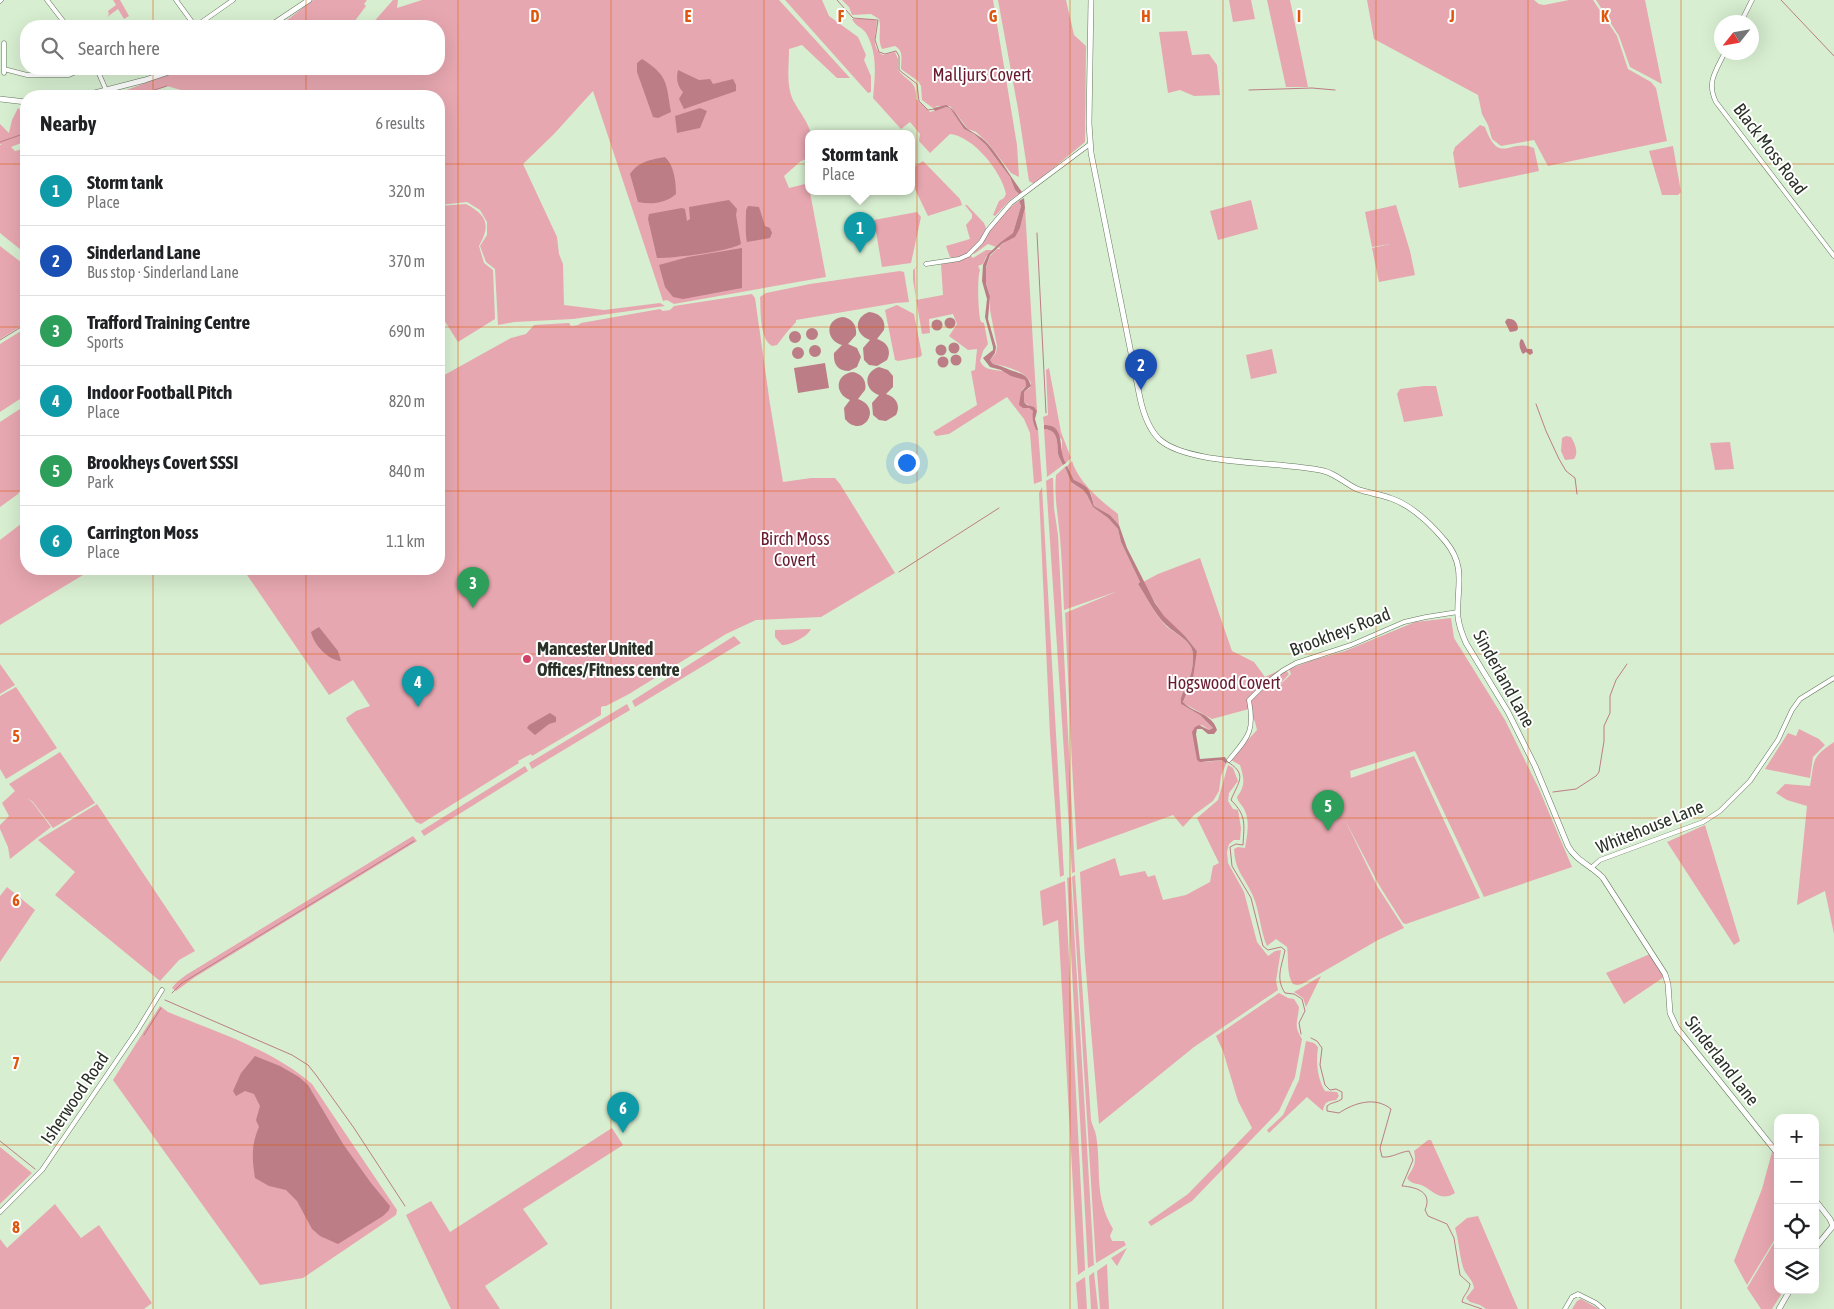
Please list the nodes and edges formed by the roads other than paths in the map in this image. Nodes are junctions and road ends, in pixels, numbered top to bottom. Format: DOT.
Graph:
graph roads {
  1 [pos="47,0"];
  2 [pos="176,0"];
  3 [pos="233,0"];
  4 [pos="309,0"];
  5 [pos="1091,0"];
  6 [pos="1752,0"];
  7 [pos="1744,15"];
  8 [pos="62,20"];
  9 [pos="191,20"];
  10 [pos="205,20"];
  11 [pos="279,20"];
  12 [pos="4,43"];
  13 [pos="1721,60"];
  14 [pos="20,74"];
  15 [pos="27,75"];
  16 [pos="70,75"];
  17 [pos="100,75"];
  18 [pos="161,75"];
  19 [pos="106,90"];
  20 [pos="0,99"];
  21 [pos="20,101"];
  22 [pos="1090,144"];
  23 [pos="1834,256"];
  24 [pos="926,264"];
  25 [pos="1458,612"];
  26 [pos="1834,678"];
  27 [pos="1229,760"];
  28 [pos="1591,868"];
  29 [pos="162,990"];
  30 [pos="1774,1149"];
  31 [pos="1818,1204"];
  32 [pos="0,1212"];
  33 [pos="1833,1224"];
  34 [pos="1819,1243"];
  35 [pos="1788,1294"];
  36 [pos="1565,1309"];
  37 [pos="1603,1309"];
  38 [pos="1779,1309"];
  1 -- 8 [label="street"];
  2 -- 9 [label="street"];
  3 -- 10 [label="street"];
  4 -- 11 [label="street"];
  5 -- 22 [label="street, Sinderland Lane"];
  6 -- 7 [label="street"];
  12 -- 14 [label="street"];
  13 -- 23 [label="street, Black Moss Road"];
  15 -- 16 [label="street"];
  17 -- 19 [label="street"];
  18 -- 19 [label="street"];
  20 -- 21 [label="street"];
  22 -- 24 [label="street"];
  22 -- 25 [label="street, Sinderland Lane"];
  25 -- 27 [label="street, Brookheys Road"];
  25 -- 28 [label="street, Sinderland Lane"];
  26 -- 28 [label="street, Whitehouse Lane"];
  28 -- 30 [label="street, Sinderland Lane"];
  29 -- 32 [label="street, Isherwood Road"];
  31 -- 33 [label="street"];
  33 -- 34 [label="street"];
  35 -- 38 [label="street"];
  36 -- 37 [label="street"];
}
